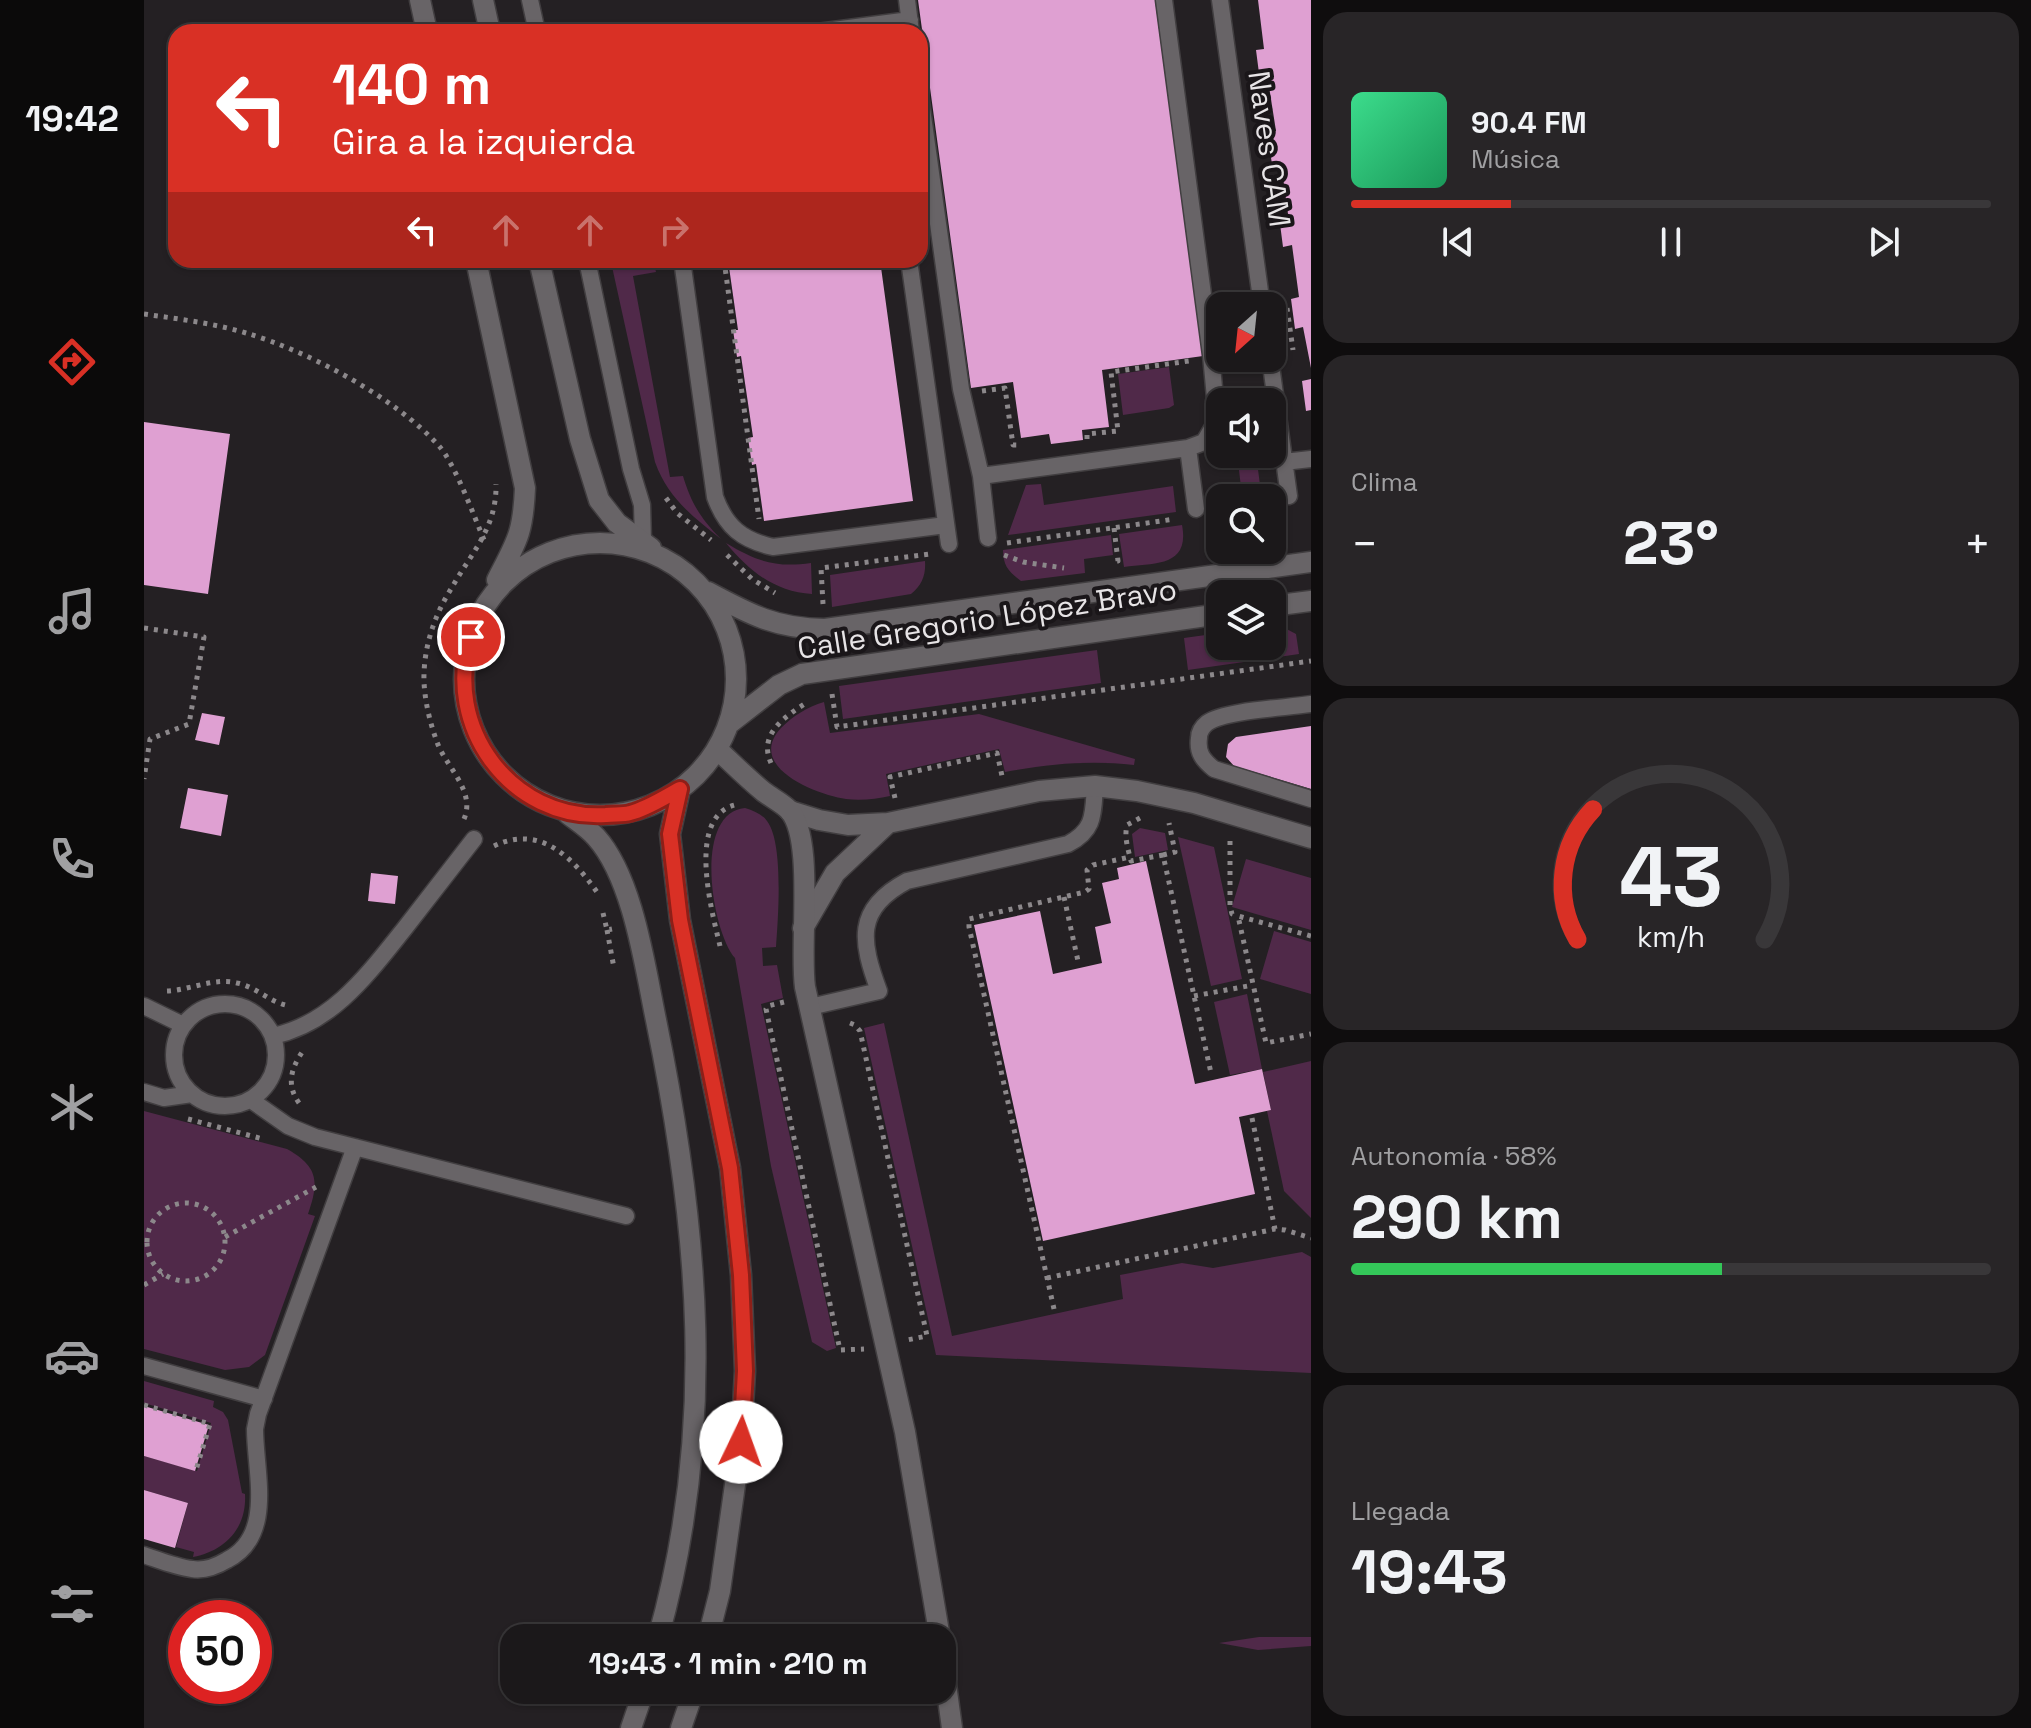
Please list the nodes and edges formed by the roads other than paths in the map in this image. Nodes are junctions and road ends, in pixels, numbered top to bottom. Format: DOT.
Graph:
graph roads {
  1 [pos="420,0"];
  2 [pos="483,0"];
  3 [pos="530,0"];
  4 [pos="907,0"];
  5 [pos="1164,0"];
  6 [pos="1220,0"];
  7 [pos="425,24"];
  8 [pos="488,24"];
  9 [pos="535,24"];
  10 [pos="911,24"];
  11 [pos="928,152"];
  12 [pos="478,268"];
  13 [pos="541,268"];
  14 [pos="589,268"];
  15 [pos="683,268"];
  16 [pos="910,268"];
  17 [pos="1260,292"];
  18 [pos="1188,448"];
  19 [pos="1311,459"];
  20 [pos="1286,462"];
  21 [pos="1285,468"];
  22 [pos="981,476"];
  23 [pos="1289,496"];
  24 [pos="1190,514"];
  25 [pos="946,525"];
  26 [pos="643,541"];
  27 [pos="990,541"];
  28 [pos="942,549"];
  29 [pos="660,556"];
  30 [pos="1311,562"];
  31 [pos="702,589"];
  32 [pos="1311,601"];
  33 [pos="1286,604"];
  34 [pos="478,615"];
  35 [pos="1206,616"];
  36 [pos="1311,704"];
  37 [pos="730,723"];
  38 [pos="718,750"];
  39 [pos="1095,786"];
  40 [pos="680,789"];
  41 [pos="1311,799"];
  42 [pos="790,811"];
  43 [pos="564,812"];
  44 [pos="888,823"];
  45 [pos="1311,838"];
  46 [pos="479,846"];
  47 [pos="803,928"];
  48 [pos="144,1006"];
  49 [pos="810,1007"];
  50 [pos="183,1025"];
  51 [pos="273,1036"];
  52 [pos="144,1092"];
  53 [pos="192,1094"];
  54 [pos="251,1100"];
  55 [pos="355,1147"];
  56 [pos="626,1216"];
  57 [pos="144,1366"];
  58 [pos="264,1399"];
  59 [pos="144,1555"];
  60 [pos="661,1624"];
  61 [pos="711,1624"];
  62 [pos="938,1624"];
  63 [pos="639,1704"];
  64 [pos="689,1704"];
  65 [pos="949,1704"];
  66 [pos="631,1728"];
  67 [pos="681,1728"];
  68 [pos="952,1728"];
  1 -- 7 [label="main road"];
  2 -- 8 [label="main road"];
  3 -- 9 [label="lane"];
  4 -- 10 [label="lane"];
  5 -- 18 [label="lane"];
  6 -- 17 [label="lane, Naves CAM"];
  11 -- 22 [label="lane"];
  12 -- 34 [label="main road"];
  13 -- 26 [label="main road"];
  14 -- 26 [label="lane"];
  15 -- 25 [label="lane"];
  16 -- 25 [label="lane"];
  18 -- 22 [label="lane"];
  18 -- 24 [label="lane"];
  19 -- 20 [label="lane"];
  21 -- 23 [label="lane"];
  22 -- 27 [label="lane"];
  25 -- 28 [label="lane"];
  26 -- 29 [label="main road"];
  29 -- 31 [label="main road"];
  29 -- 34 [label="main road"];
  30 -- 31 [label="main road, Calle Gregorio López Bravo"];
  31 -- 37 [label="main road"];
  32 -- 33 [label="main road"];
  34 -- 43 [label="main road"];
  35 -- 37 [label="main road, Calle Gregorio López Bravo"];
  36 -- 41 [label="lane"];
  37 -- 38 [label="main road"];
  38 -- 40 [label="main road"];
  38 -- 42 [label="main road"];
  39 -- 44 [label="main road"];
  39 -- 45 [label="main road"];
  39 -- 49 [label="lane"];
  40 -- 43 [label="main road"];
  40 -- 61 [label="main road"];
  42 -- 44 [label="main road"];
  42 -- 47 [label="main road"];
  43 -- 60 [label="main road"];
  44 -- 47 [label="main road"];
  46 -- 51 [label="lane"];
  47 -- 49 [label="main road"];
  48 -- 50 [label="lane"];
  49 -- 62 [label="main road"];
  50 -- 51 [label="lane"];
  50 -- 53 [label="lane"];
  51 -- 54 [label="lane"];
  52 -- 53 [label="lane"];
  53 -- 54 [label="lane"];
  54 -- 55 [label="lane"];
  55 -- 56 [label="lane"];
  55 -- 58 [label="lane"];
  57 -- 58 [label="lane"];
  58 -- 59 [label="lane"];
  63 -- 66 [label="main road"];
  64 -- 67 [label="main road"];
  65 -- 68 [label="main road"];
}
